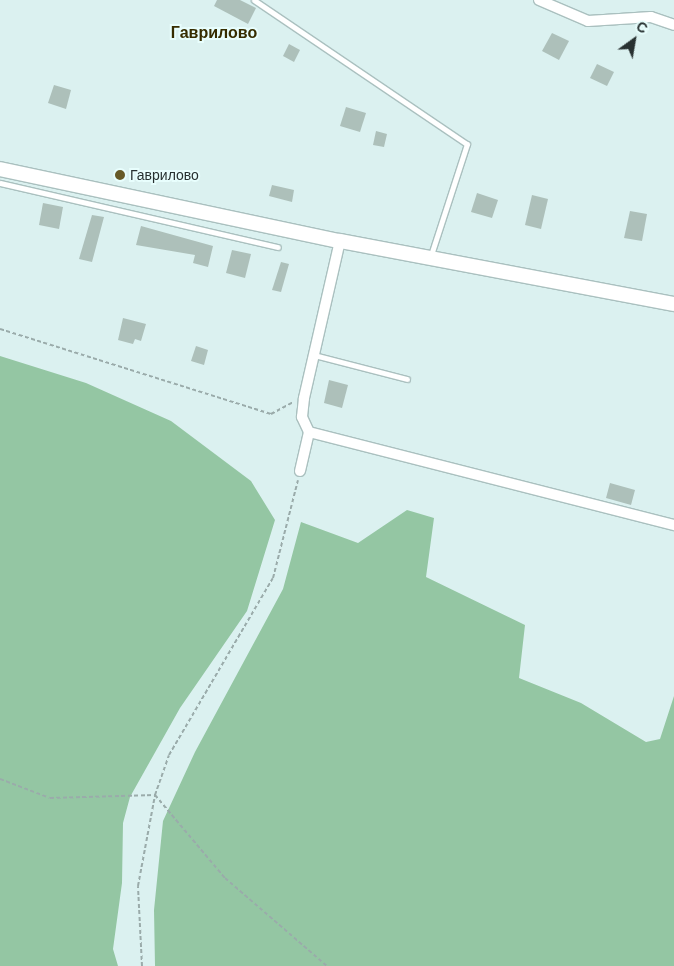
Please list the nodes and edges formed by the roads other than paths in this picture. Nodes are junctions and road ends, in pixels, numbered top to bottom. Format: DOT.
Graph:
graph roads {
  1 [pos="254,0"];
  2 [pos="539,0"];
  3 [pos="674,25"];
  4 [pos="0,169"];
  5 [pos="0,183"];
  6 [pos="340,241"];
  7 [pos="278,247"];
  8 [pos="431,255"];
  9 [pos="674,304"];
  10 [pos="314,355"];
  11 [pos="407,379"];
  12 [pos="309,432"];
  13 [pos="300,471"];
  14 [pos="674,525"];
  1 -- 8 [label="lane"];
  2 -- 3 [label="street"];
  4 -- 6 [label="street"];
  5 -- 7 [label="lane"];
  6 -- 8 [label="street"];
  6 -- 10 [label="street"];
  8 -- 9 [label="street"];
  10 -- 11 [label="lane"];
  10 -- 12 [label="street"];
  12 -- 13 [label="street"];
  12 -- 14 [label="street"];
}
